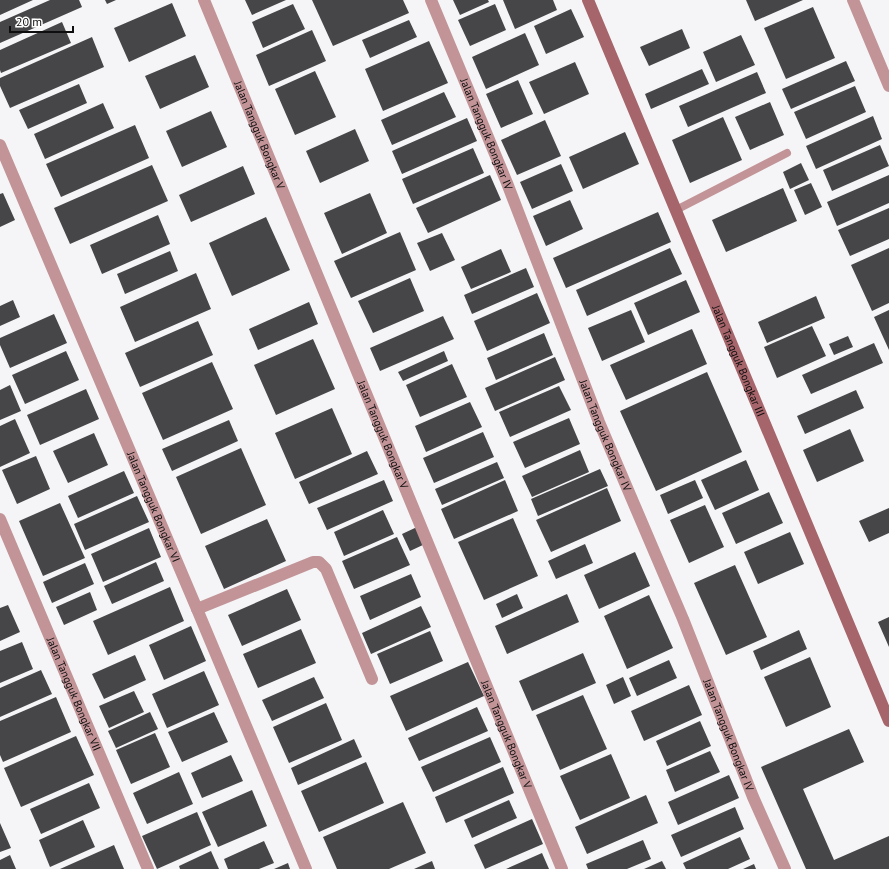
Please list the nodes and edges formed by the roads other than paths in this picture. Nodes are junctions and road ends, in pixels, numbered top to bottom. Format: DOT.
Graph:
graph roads {
  1 [pos="204,0"];
  2 [pos="431,0"];
  3 [pos="588,0"];
  4 [pos="853,0"];
  5 [pos="889,86"];
  6 [pos="0,145"];
  7 [pos="787,153"];
  8 [pos="676,210"];
  9 [pos="0,519"];
  10 [pos="197,609"];
  11 [pos="372,679"];
  12 [pos="889,721"];
  13 [pos="148,869"];
  14 [pos="306,869"];
  15 [pos="562,869"];
  16 [pos="785,869"];
  1 -- 15 [label="street, Jalan Tangguk Bongkar V"];
  2 -- 16 [label="street, Jalan Tangguk Bongkar IV"];
  3 -- 8 [label="street, Jalan Tangguk Bongkar III"];
  4 -- 5 [label="street"];
  6 -- 10 [label="street, Jalan Tangguk Bongkar VI"];
  7 -- 8 [label="lane"];
  8 -- 12 [label="street, Jalan Tangguk Bongkar III"];
  9 -- 13 [label="street, Jalan Tangguk Bongkar VII"];
  10 -- 11 [label="street"];
  10 -- 14 [label="street, Jalan Tangguk Bongkar VI"];
}
